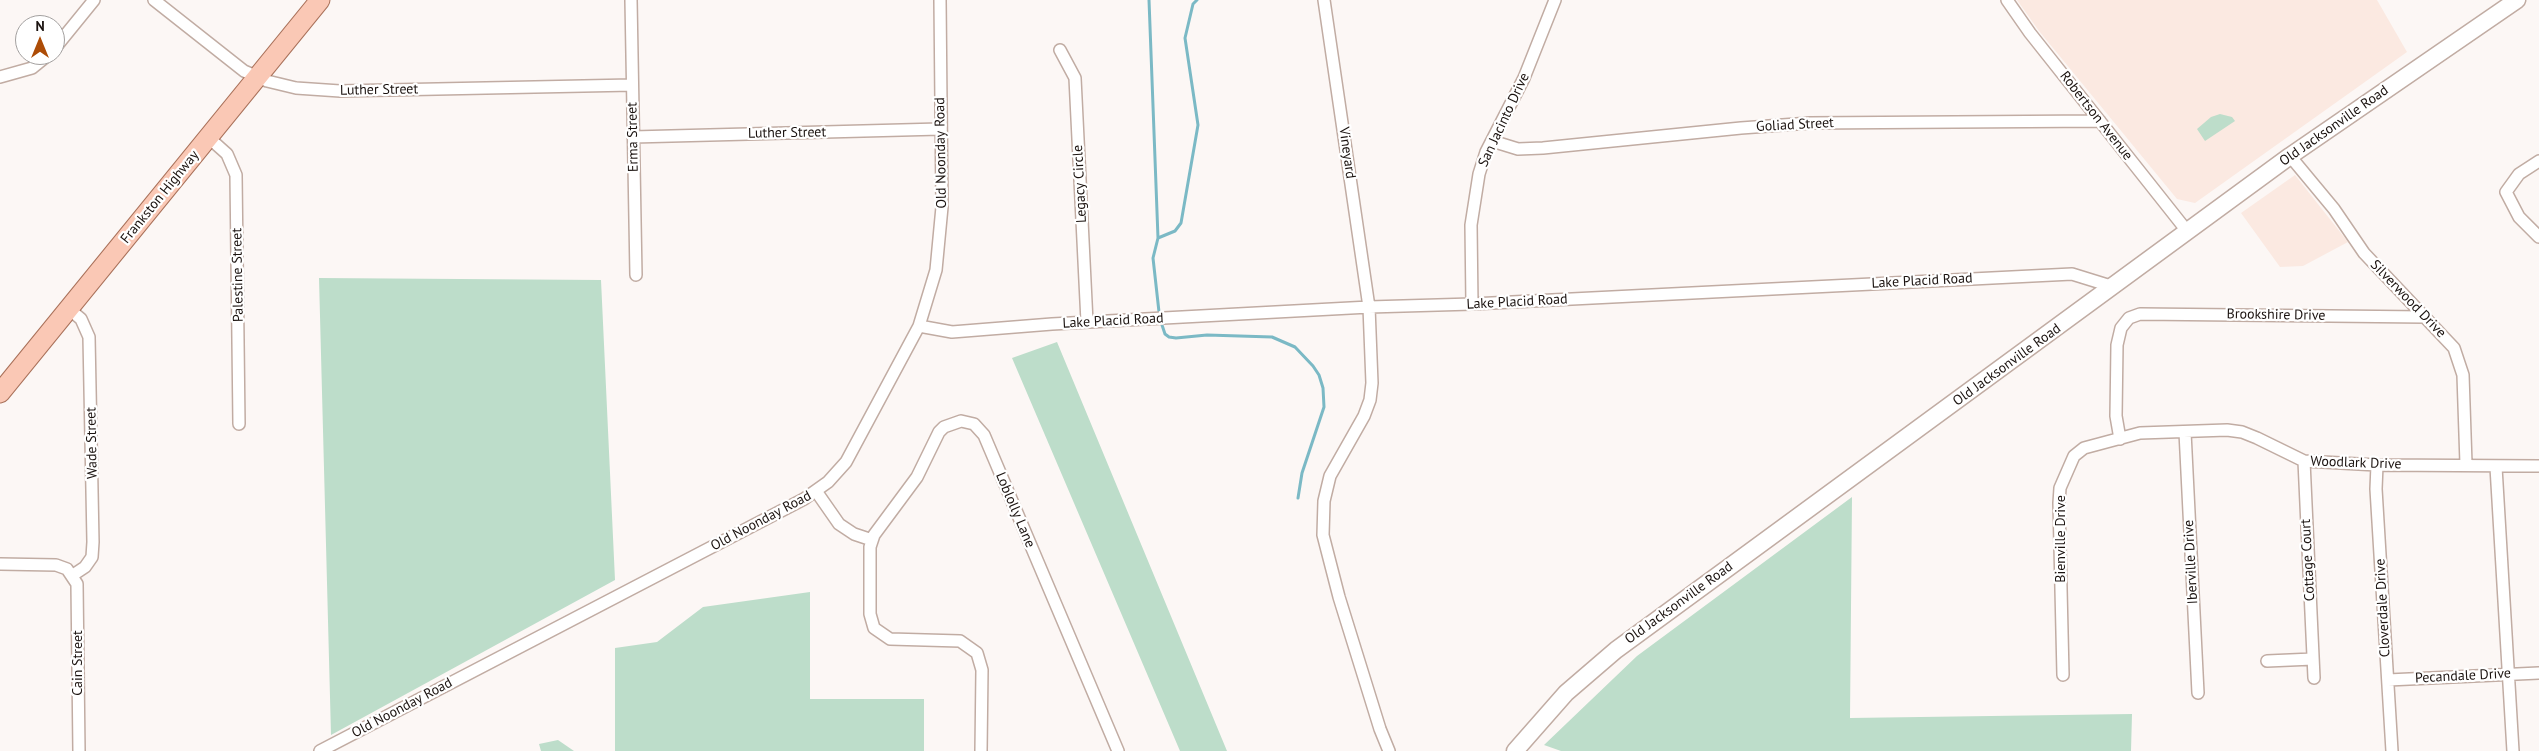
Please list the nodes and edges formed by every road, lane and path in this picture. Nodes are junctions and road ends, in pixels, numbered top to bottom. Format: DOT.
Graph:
graph roads {
  1 [pos="94,0"];
  2 [pos="154,0"];
  3 [pos="320,0"];
  4 [pos="631,0"];
  5 [pos="940,0"];
  6 [pos="1324,0"];
  7 [pos="1555,0"];
  8 [pos="2007,0"];
  9 [pos="2517,0"];
  10 [pos="65,36"];
  11 [pos="1060,50"];
  12 [pos="36,65"];
  13 [pos="0,77"];
  14 [pos="257,77"];
  15 [pos="632,85"];
  16 [pos="2100,122"];
  17 [pos="940,130"];
  18 [pos="208,137"];
  19 [pos="633,137"];
  20 [pos="1492,141"];
  21 [pos="2290,156"];
  22 [pos="2539,161"];
  23 [pos="2187,231"];
  24 [pos="2539,237"];
  25 [pos="636,275"];
  26 [pos="2114,287"];
  27 [pos="1472,304"];
  28 [pos="1369,307"];
  29 [pos="69,309"];
  30 [pos="2425,316"];
  31 [pos="1087,322"];
  32 [pos="919,326"];
  33 [pos="0,394"];
  34 [pos="239,424"];
  35 [pos="2184,432"];
  36 [pos="2120,439"];
  37 [pos="2304,461"];
  38 [pos="2466,464"];
  39 [pos="2377,465"];
  40 [pos="2539,466"];
  41 [pos="2496,467"];
  42 [pos="816,491"];
  43 [pos="872,540"];
  44 [pos="0,564"];
  45 [pos="73,575"];
  46 [pos="2313,659"];
  47 [pos="2267,661"];
  48 [pos="2539,673"];
  49 [pos="2509,674"];
  50 [pos="2064,675"];
  51 [pos="2314,678"];
  52 [pos="2388,680"];
  53 [pos="2198,693"];
  54 [pos="79,751"];
  55 [pos="320,751"];
  56 [pos="981,751"];
  57 [pos="1118,751"];
  58 [pos="1389,751"];
  59 [pos="1514,751"];
  60 [pos="2392,751"];
  61 [pos="2513,751"];
  1 -- 10 [label="street"];
  2 -- 14 [label="street, Luther Street"];
  3 -- 14 [label="main road, Frankston Highway"];
  4 -- 15 [label="street, Erma Street"];
  5 -- 17 [label="street, Old Noonday Road"];
  6 -- 28 [label="street, Vineyard"];
  7 -- 20 [label="street, San Jacinto Drive"];
  8 -- 16 [label="street, Robertson Avenue"];
  9 -- 21 [label="main road, Old Jacksonville Road"];
  11 -- 31 [label="street, Legacy Circle"];
  12 -- 13 [label="street"];
  14 -- 15 [label="street, Luther Street"];
  14 -- 18 [label="main road, Frankston Highway"];
  15 -- 19 [label="street, Erma Street"];
  16 -- 20 [label="street, Goliad Street"];
  16 -- 23 [label="street, Robertson Avenue"];
  17 -- 19 [label="street, Luther Street"];
  17 -- 32 [label="street, Old Noonday Road"];
  18 -- 29 [label="main road, Frankston Highway"];
  18 -- 34 [label="street, Palestine Street"];
  19 -- 25 [label="street, Erma Street"];
  20 -- 27 [label="street, San Jacinto Drive"];
  21 -- 23 [label="main road, Old Jacksonville Road"];
  21 -- 30 [label="street, Silverwood Drive"];
  22 -- 24 [label="street"];
  23 -- 26 [label="main road, Old Jacksonville Road"];
  26 -- 27 [label="street, Lake Placid Road"];
  26 -- 59 [label="main road, Old Jacksonville Road"];
  27 -- 28 [label="street, Lake Placid Road"];
  28 -- 31 [label="street, Lake Placid Road"];
  28 -- 58 [label="street, Vineyard"];
  29 -- 33 [label="main road, Frankston Highway"];
  29 -- 45 [label="street, Wade Street"];
  30 -- 36 [label="street, Brookshire Drive"];
  30 -- 38 [label="street, Silverwood Drive"];
  31 -- 32 [label="street, Lake Placid Road"];
  32 -- 42 [label="street, Old Noonday Road"];
  35 -- 36 [label="street, Woodlark Drive"];
  35 -- 37 [label="street, Woodlark Drive"];
  35 -- 53 [label="street, Iberville Drive"];
  36 -- 50 [label="street, Bienville Drive"];
  37 -- 39 [label="street, Woodlark Drive"];
  37 -- 46 [label="street, Cottage Court"];
  38 -- 39 [label="street, Woodlark Drive"];
  38 -- 41 [label="street, Woodlark Drive"];
  39 -- 52 [label="street, Cloverdale Drive"];
  40 -- 41 [label="street, Woodlark Drive"];
  41 -- 49 [label="street"];
  42 -- 43 [label="street"];
  42 -- 55 [label="street, Old Noonday Road"];
  43 -- 56 [label="street"];
  43 -- 57 [label="street, Loblolly Lane"];
  44 -- 45 [label="street"];
  45 -- 54 [label="street, Cain Street"];
  46 -- 47 [label="street"];
  46 -- 51 [label="street, Cottage Court"];
  48 -- 49 [label="street, Pecandale Drive"];
  49 -- 52 [label="street, Pecandale Drive"];
  49 -- 61 [label="street"];
  52 -- 60 [label="street, Cloverdale Drive"];
}
